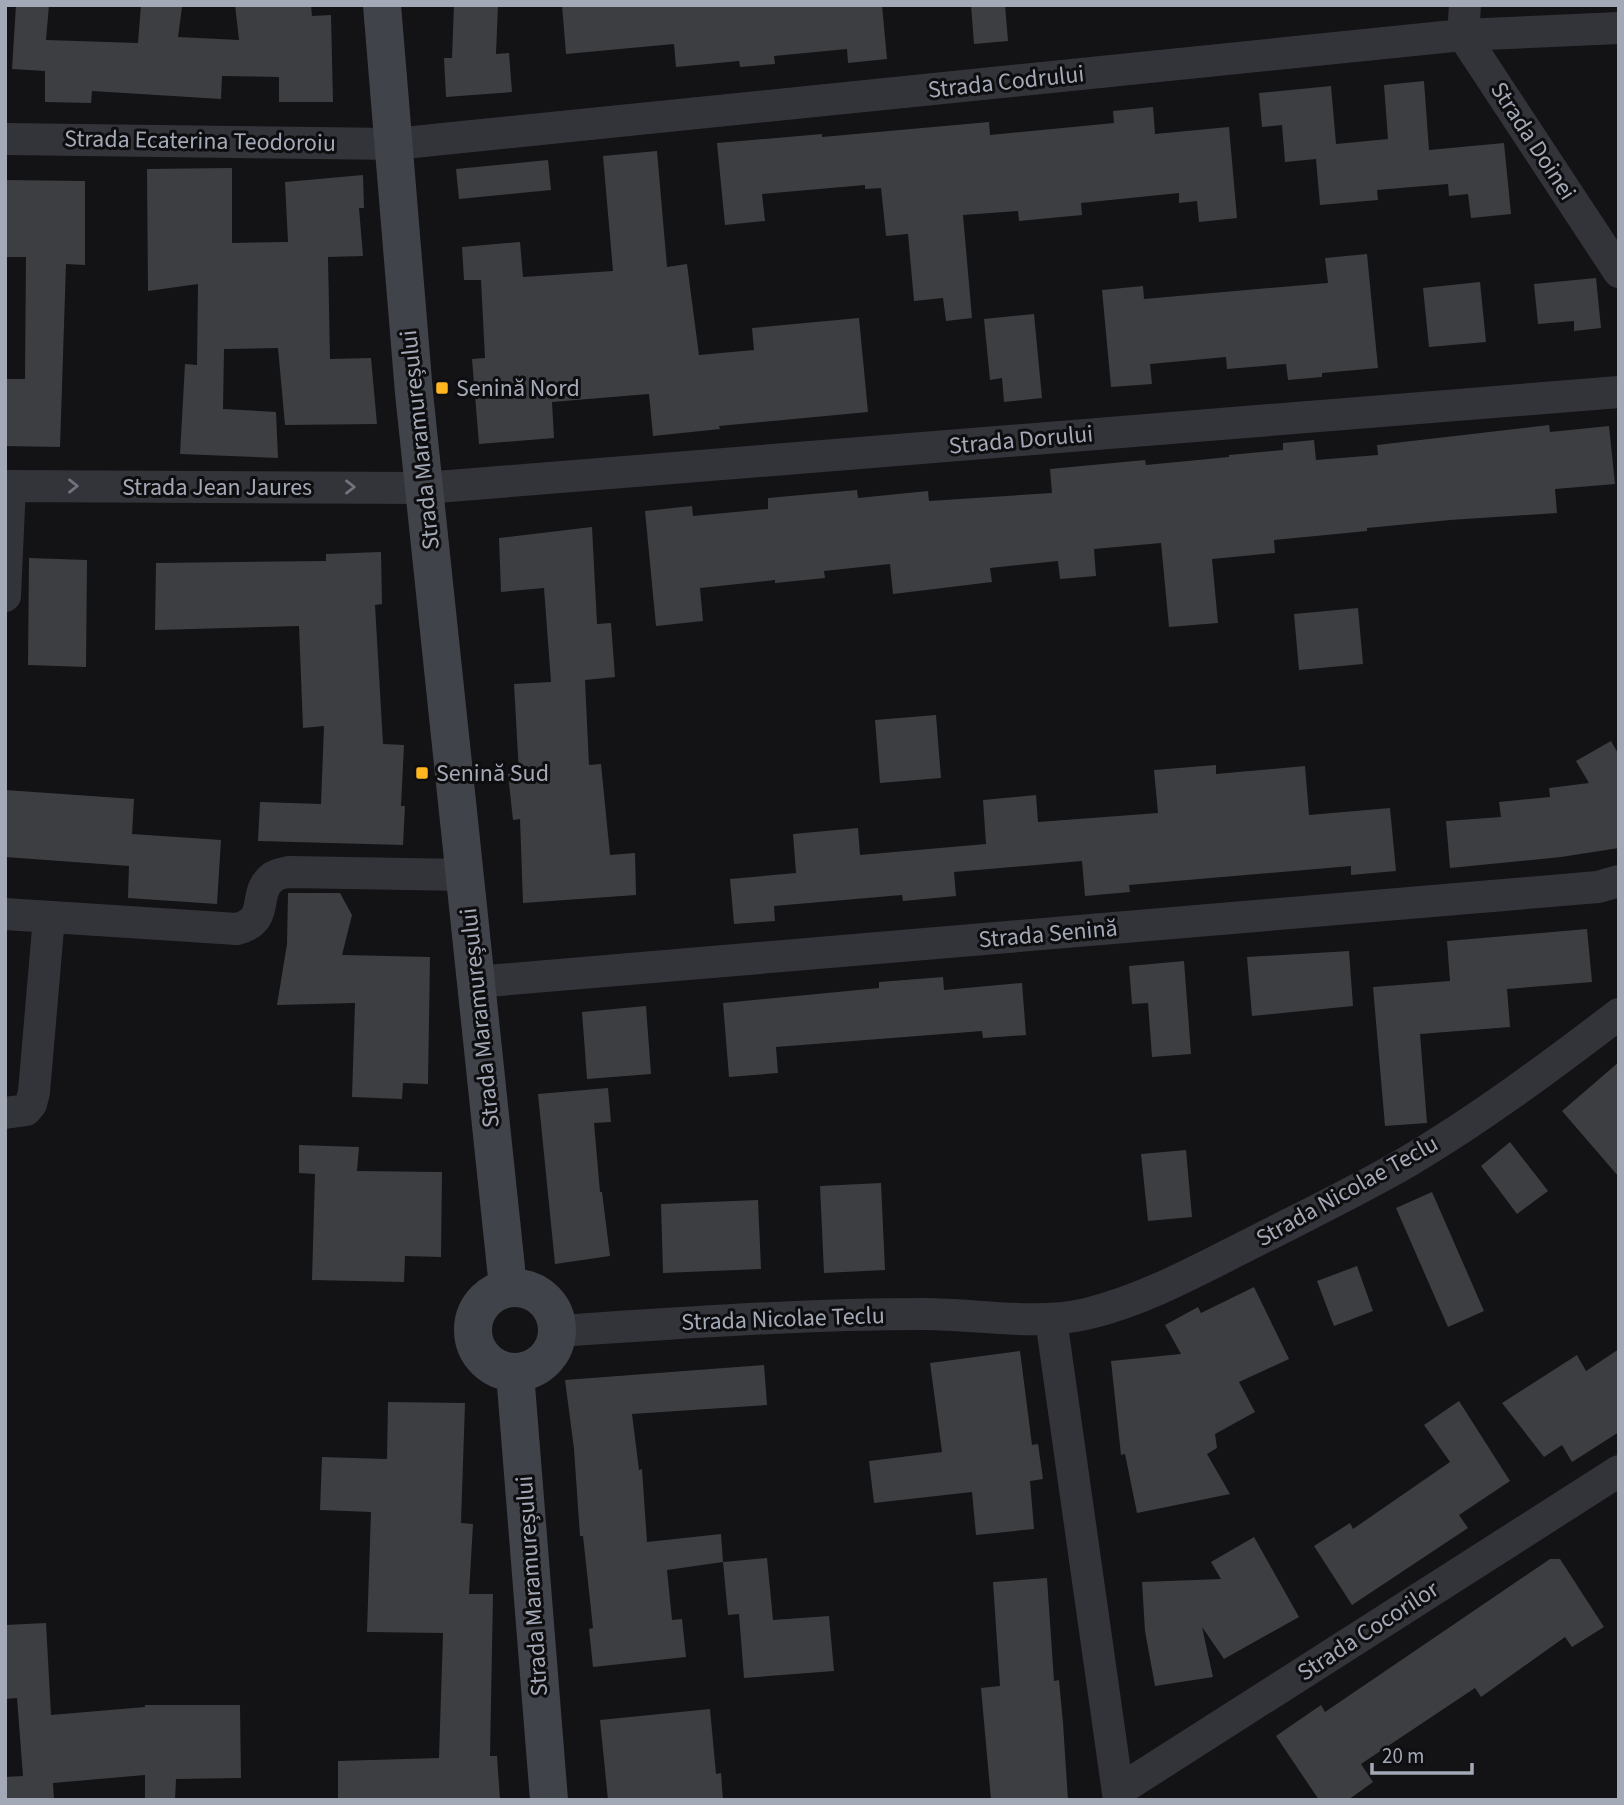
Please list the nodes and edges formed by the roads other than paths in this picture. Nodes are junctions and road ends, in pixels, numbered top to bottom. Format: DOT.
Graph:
graph roads {
  1 [pos="382,5"];
  2 [pos="1464,20"];
  3 [pos="1619,28"];
  4 [pos="5,139"];
  5 [pos="394,144"];
  6 [pos="1619,272"];
  7 [pos="1619,392"];
  8 [pos="8,486"];
  9 [pos="424,488"];
  10 [pos="5,596"];
  11 [pos="465,874"];
  12 [pos="1619,881"];
  13 [pos="5,914"];
  14 [pos="49,917"];
  15 [pos="476,982"];
  16 [pos="1619,1014"];
  17 [pos="5,1113"];
  18 [pos="508,1287"];
  19 [pos="1051,1319"];
  20 [pos="558,1331"];
  21 [pos="515,1373"];
  22 [pos="1619,1471"];
  23 [pos="1119,1795"];
  24 [pos="549,1800"];
  1 -- 5 [label="main road, Strada Maramureșului"];
  2 -- 3 [label="street, Strada Codrului"];
  2 -- 5 [label="street, Strada Codrului"];
  2 -- 6 [label="street, Strada Doinei"];
  4 -- 5 [label="street, Strada Ecaterina Teodoroiu"];
  5 -- 9 [label="main road, Strada Maramureșului"];
  7 -- 9 [label="street, Strada Dorului"];
  8 -- 9 [label="street, Strada Jean Jaures, one-way"];
  8 -- 10 [label="street, Strada Jean Jaures"];
  9 -- 11 [label="main road, Strada Maramureșului"];
  11 -- 14 [label="street, Strada Maramureșului"];
  11 -- 15 [label="main road, Strada Maramureșului"];
  12 -- 15 [label="street, Strada Senină"];
  13 -- 14 [label="street, Strada Maramureșului"];
  14 -- 17 [label="street"];
  15 -- 18 [label="main road, Strada Maramureșului"];
  16 -- 19 [label="street, Strada Nicolae Teclu"];
  18 -- 20 [label="main road"];
  18 -- 21 [label="main road"];
  19 -- 20 [label="street, Strada Nicolae Teclu"];
  19 -- 23 [label="street"];
  20 -- 21 [label="main road"];
  21 -- 24 [label="main road, Strada Maramureșului"];
  22 -- 23 [label="street, Strada Cocorilor"];
}
